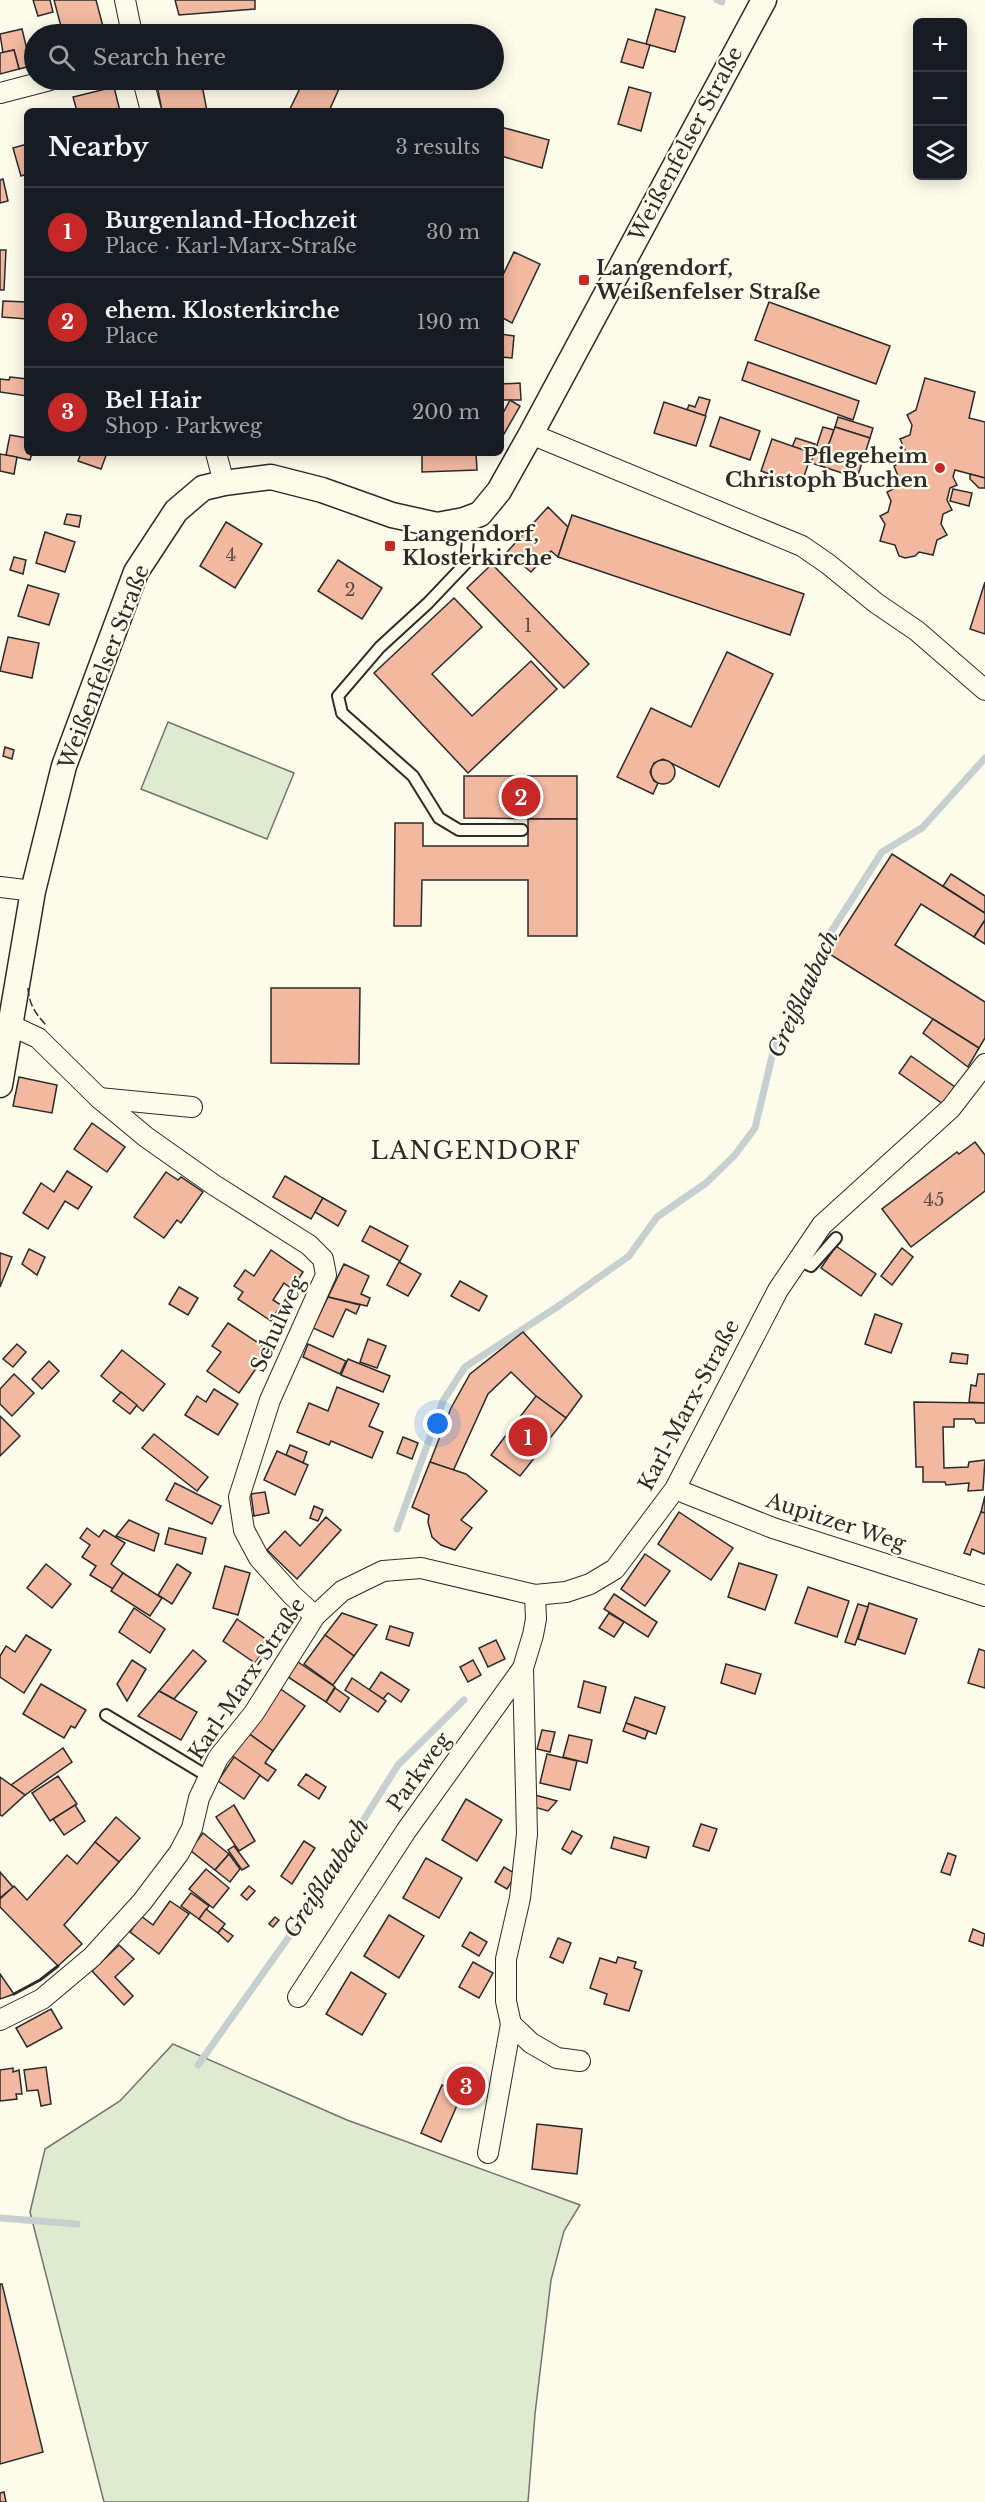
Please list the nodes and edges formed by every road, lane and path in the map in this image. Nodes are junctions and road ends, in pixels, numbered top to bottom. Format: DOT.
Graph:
graph roads {
  1 [pos="125,0"];
  2 [pos="764,0"];
  3 [pos="130,24"];
  4 [pos="24,87"];
  5 [pos="146,90"];
  6 [pos="0,93"];
  7 [pos="150,108"];
  8 [pos="531,434"];
  9 [pos="217,456"];
  10 [pos="224,483"];
  11 [pos="464,520"];
  12 [pos="985,690"];
  13 [pos="522,830"];
  14 [pos="33,891"];
  15 [pos="1,893"];
  16 [pos="10,1025"];
  17 [pos="985,1064"];
  18 [pos="0,1085"];
  19 [pos="99,1098"];
  20 [pos="192,1107"];
  21 [pos="836,1238"];
  22 [pos="798,1260"];
  23 [pos="675,1489"];
  24 [pos="535,1595"];
  25 [pos="985,1596"];
  26 [pos="315,1616"];
  27 [pos="523,1668"];
  28 [pos="106,1715"];
  29 [pos="209,1777"];
  30 [pos="298,1997"];
  31 [pos="0,2020"];
  32 [pos="510,2024"];
  33 [pos="580,2061"];
  34 [pos="488,2153"];
  1 -- 3 [label="street"];
  2 -- 8 [label="street, Weißenfelser Straße"];
  4 -- 6 [label="street"];
  5 -- 7 [label="street"];
  8 -- 11 [label="street, Weißenfelser Straße"];
  8 -- 12 [label="street"];
  9 -- 10 [label="street"];
  10 -- 11 [label="street, Weißenfelser Straße"];
  10 -- 14 [label="street, Weißenfelser Straße"];
  11 -- 13 [label="lane"];
  14 -- 15 [label="street"];
  14 -- 16 [label="street, Weißenfelser Straße"];
  16 -- 18 [label="street, Weißenfelser Straße"];
  16 -- 19 [label="street, Schulweg"];
  17 -- 22 [label="street, Karl-Marx-Straße"];
  19 -- 20 [label="street"];
  19 -- 26 [label="street, Schulweg"];
  21 -- 22 [label="lane"];
  22 -- 23 [label="street, Karl-Marx-Straße"];
  23 -- 24 [label="street, Karl-Marx-Straße"];
  23 -- 25 [label="street, Aupitzer Weg"];
  24 -- 26 [label="street, Karl-Marx-Straße"];
  24 -- 27 [label="street, Parkweg"];
  26 -- 29 [label="street, Karl-Marx-Straße"];
  27 -- 30 [label="street, Parkweg"];
  27 -- 32 [label="street, Parkweg"];
  28 -- 29 [label="lane"];
  29 -- 31 [label="street, Karl-Marx-Straße"];
  32 -- 33 [label="street"];
  32 -- 34 [label="street, Parkweg"];
}
